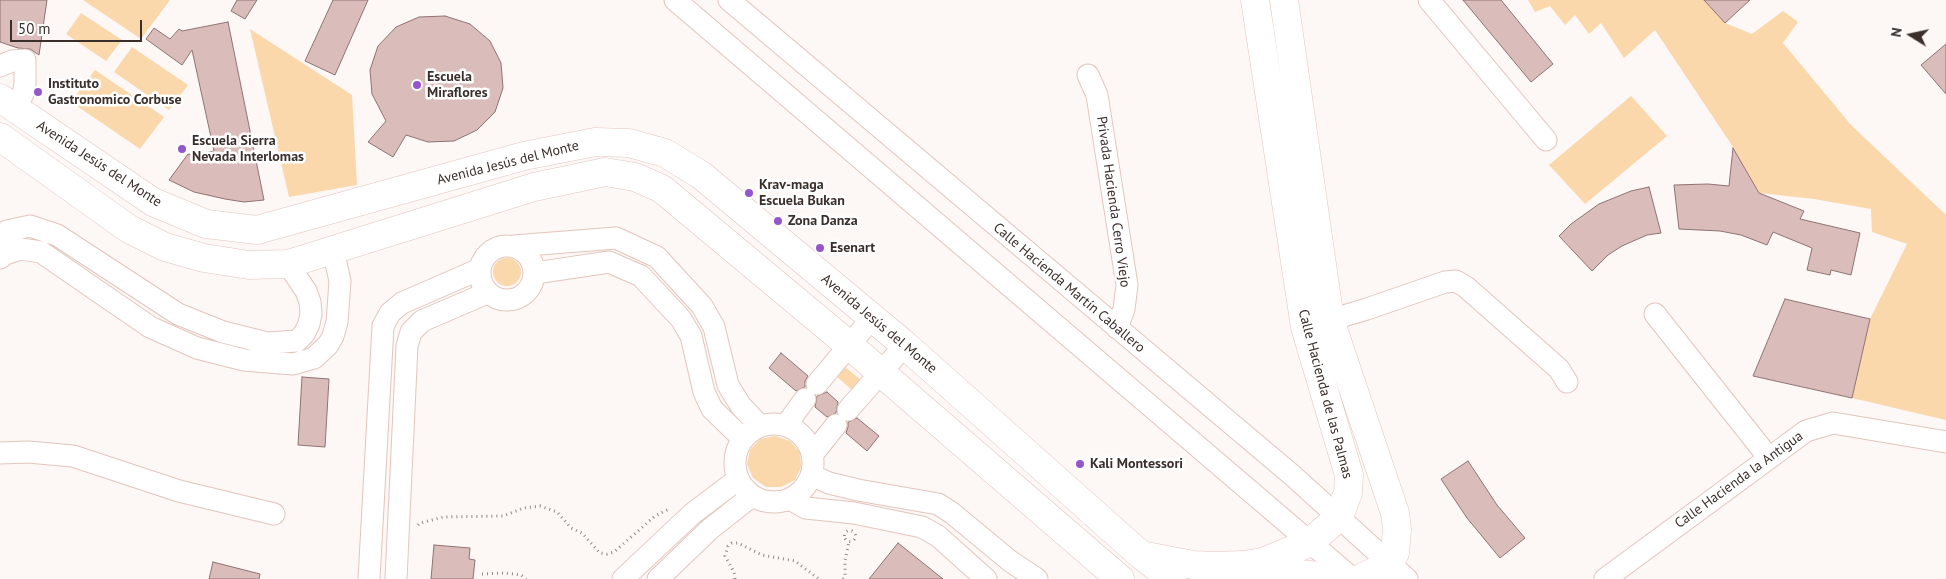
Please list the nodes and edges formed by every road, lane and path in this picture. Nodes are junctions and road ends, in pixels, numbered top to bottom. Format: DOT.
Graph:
graph roads {
  1 [pos="675,0"];
  2 [pos="729,0"];
  3 [pos="1255,0"];
  4 [pos="1429,0"];
  5 [pos="1286,13"];
  6 [pos="1259,29"];
  7 [pos="0,66"];
  8 [pos="1088,75"];
  9 [pos="7,102"];
  10 [pos="0,137"];
  11 [pos="1546,140"];
  12 [pos="0,237"];
  13 [pos="514,246"];
  14 [pos="334,250"];
  15 [pos="0,258"];
  16 [pos="288,264"];
  17 [pos="480,269"];
  18 [pos="535,274"];
  19 [pos="487,293"];
  20 [pos="1655,314"];
  21 [pos="872,318"];
  22 [pos="1317,324"];
  23 [pos="1117,328"];
  24 [pos="849,345"];
  25 [pos="905,345"];
  26 [pos="881,374"];
  27 [pos="1567,382"];
  28 [pos="786,425"];
  29 [pos="760,426"];
  30 [pos="742,438"];
  31 [pos="1946,442"];
  32 [pos="0,453"];
  33 [pos="1768,458"];
  34 [pos="812,465"];
  35 [pos="737,480"];
  36 [pos="752,496"];
  37 [pos="790,499"];
  38 [pos="274,514"];
  39 [pos="692,514"];
  40 [pos="1339,517"];
  41 [pos="710,529"];
  42 [pos="398,532"];
  43 [pos="849,541"];
  44 [pos="1309,543"];
  45 [pos="728,546"];
  46 [pos="1141,556"];
  47 [pos="1398,571"];
  48 [pos="482,574"];
  49 [pos="811,577"];
  50 [pos="369,579"];
  51 [pos="396,579"];
  52 [pos="526,579"];
  53 [pos="623,579"];
  54 [pos="658,579"];
  55 [pos="735,579"];
  56 [pos="820,579"];
  57 [pos="843,579"];
  58 [pos="986,579"];
  59 [pos="1037,579"];
  60 [pos="1120,579"];
  61 [pos="1172,579"];
  62 [pos="1221,579"];
  63 [pos="1345,579"];
  64 [pos="1352,579"];
  65 [pos="1359,579"];
  66 [pos="1605,579"];
  1 -- 44 [label="street"];
  2 -- 23 [label="street, Calle Hacienda Martín Caballero"];
  3 -- 6 [label="main road, Calle Hacienda de las Palmas"];
  4 -- 11 [label="street"];
  5 -- 6 [label="main road"];
  5 -- 22 [label="main road, Calle Hacienda de las Palmas"];
  6 -- 22 [label="main road, Calle Hacienda de las Palmas"];
  7 -- 9 [label="street"];
  8 -- 23 [label="street, Privada Hacienda Cerro Viejo"];
  9 -- 21 [label="main road, Avenida Jesús del Monte"];
  10 -- 16 [label="main road"];
  12 -- 16 [label="street"];
  13 -- 17 [label="street"];
  13 -- 18 [label="street"];
  13 -- 29 [label="street"];
  14 -- 15 [label="street"];
  14 -- 16 [label="main road"];
  14 -- 24 [label="main road"];
  17 -- 19 [label="street"];
  17 -- 50 [label="street"];
  18 -- 19 [label="street"];
  18 -- 30 [label="street"];
  19 -- 42 [label="street"];
  20 -- 33 [label="street"];
  21 -- 24 [label="street"];
  21 -- 25 [label="main road, Avenida Jesús del Monte"];
  22 -- 27 [label="street"];
  22 -- 40 [label="main road, Calle Hacienda de las Palmas"];
  22 -- 47 [label="main road, Calle Hacienda de las Palmas"];
  23 -- 40 [label="street, Calle Hacienda Martín Caballero"];
  24 -- 26 [label="main road"];
  24 -- 28 [label="street"];
  25 -- 26 [label="street"];
  25 -- 46 [label="main road, Avenida Jesús del Monte"];
  26 -- 34 [label="street"];
  26 -- 60 [label="main road"];
  28 -- 29 [label="street"];
  28 -- 34 [label="street"];
  29 -- 30 [label="street"];
  30 -- 35 [label="street"];
  31 -- 33 [label="street, Calle Hacienda la Antigua"];
  32 -- 38 [label="street"];
  33 -- 66 [label="street, Calle Hacienda la Antigua"];
  34 -- 37 [label="street"];
  34 -- 59 [label="street"];
  35 -- 36 [label="street"];
  35 -- 39 [label="street"];
  36 -- 37 [label="street"];
  36 -- 41 [label="street"];
  37 -- 58 [label="street"];
  39 -- 42 [label="path"];
  39 -- 53 [label="street"];
  40 -- 44 [label="main road, Calle Hacienda de las Palmas"];
  40 -- 47 [label="street, Calle Hacienda Martín Caballero"];
  41 -- 45 [label="path"];
  41 -- 54 [label="street"];
  42 -- 51 [label="street"];
  43 -- 57 [label="path"];
  44 -- 46 [label="main road, Calle Hacienda de las Palmas"];
  44 -- 64 [label="street"];
  45 -- 49 [label="path"];
  45 -- 55 [label="path"];
  46 -- 61 [label="main road, Avenida Jesús del Monte"];
  47 -- 65 [label="main road"];
  48 -- 52 [label="path"];
  49 -- 56 [label="path"];
  62 -- 63 [label="main road"];
}
